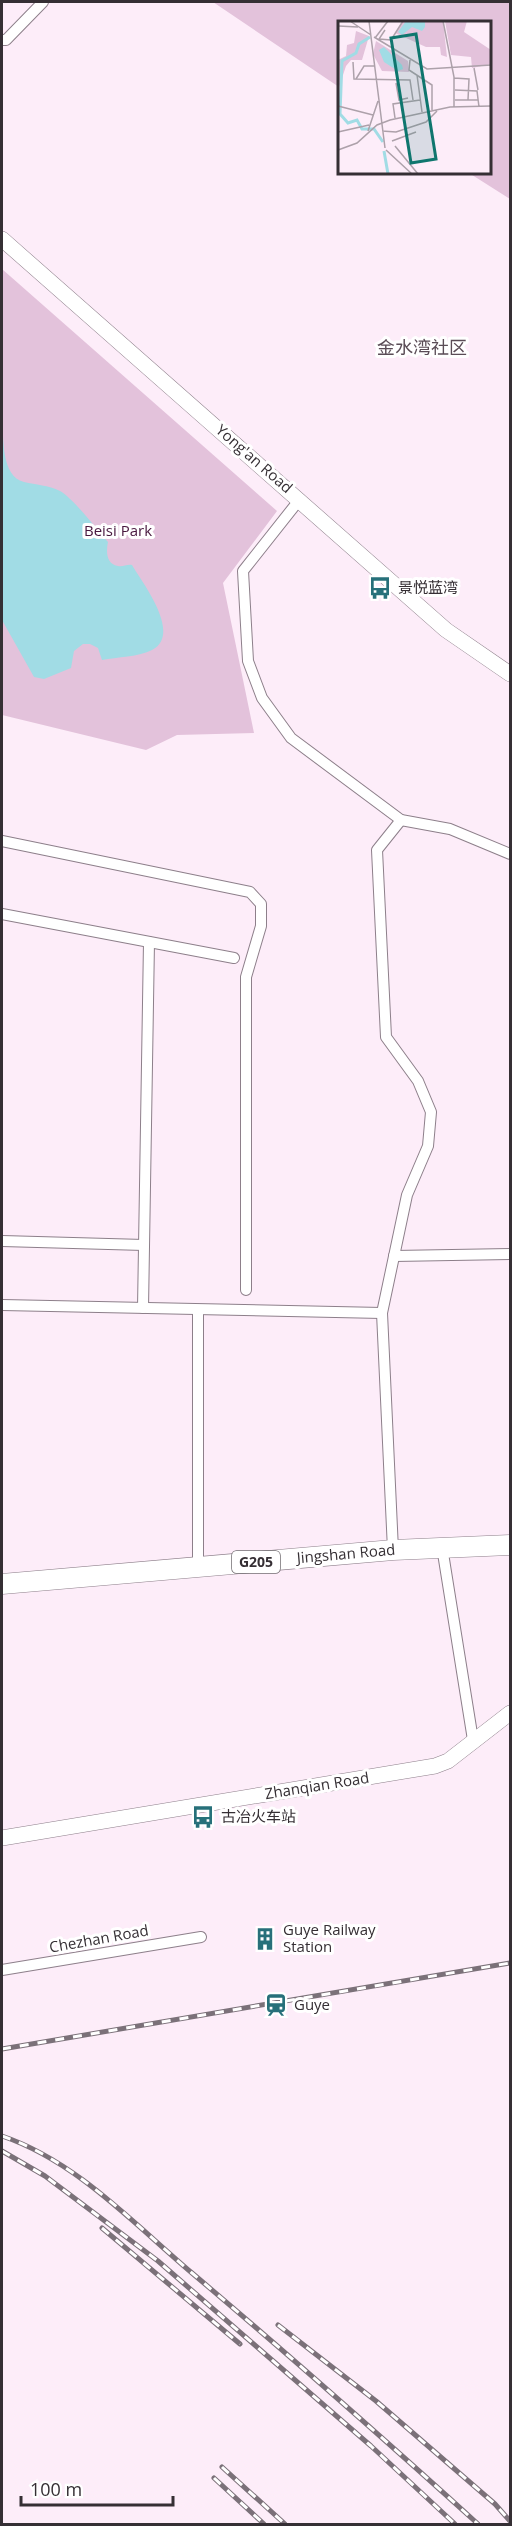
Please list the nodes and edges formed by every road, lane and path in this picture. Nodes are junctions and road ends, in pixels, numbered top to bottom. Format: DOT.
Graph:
graph roads {
  1 [pos="43,2"];
  2 [pos="2,40"];
  3 [pos="2,239"];
  4 [pos="300,499"];
  5 [pos="510,675"];
  6 [pos="401,820"];
  7 [pos="2,841"];
  8 [pos="508,849"];
  9 [pos="2,914"];
  10 [pos="149,942"];
  11 [pos="234,958"];
  12 [pos="2,1241"];
  13 [pos="144,1245"];
  14 [pos="510,1254"];
  15 [pos="394,1256"];
  16 [pos="246,1290"];
  17 [pos="2,1305"];
  18 [pos="143,1308"];
  19 [pos="198,1310"];
  20 [pos="382,1312"];
  21 [pos="510,1545"];
  22 [pos="442,1547"];
  23 [pos="393,1550"];
  24 [pos="198,1567"];
  25 [pos="2,1584"];
  26 [pos="510,1713"];
  27 [pos="473,1740"];
  28 [pos="2,1838"];
  29 [pos="201,1937"];
  30 [pos="2,1970"];
  1 -- 2 [label="street"];
  3 -- 4 [label="main road, Yong'an Road"];
  4 -- 5 [label="main road, Yong'an Road"];
  4 -- 6 [label="street"];
  6 -- 8 [label="street"];
  6 -- 15 [label="street"];
  7 -- 16 [label="street"];
  9 -- 10 [label="street"];
  10 -- 11 [label="street"];
  10 -- 13 [label="street"];
  12 -- 13 [label="street"];
  13 -- 18 [label="street"];
  14 -- 15 [label="street"];
  15 -- 20 [label="street"];
  17 -- 18 [label="street"];
  18 -- 19 [label="street"];
  19 -- 20 [label="street"];
  19 -- 24 [label="street"];
  20 -- 23 [label="street"];
  21 -- 22 [label="highway, Jingshan Road / G205"];
  22 -- 23 [label="highway, Jingshan Road / G205"];
  22 -- 27 [label="street"];
  23 -- 24 [label="highway, Jingshan Road / G205"];
  24 -- 25 [label="highway, Jingshan Road / G205"];
  26 -- 27 [label="main road, Zhanqian Road"];
  27 -- 28 [label="main road, Zhanqian Road"];
  29 -- 30 [label="street, Chezhan Road"];
}
